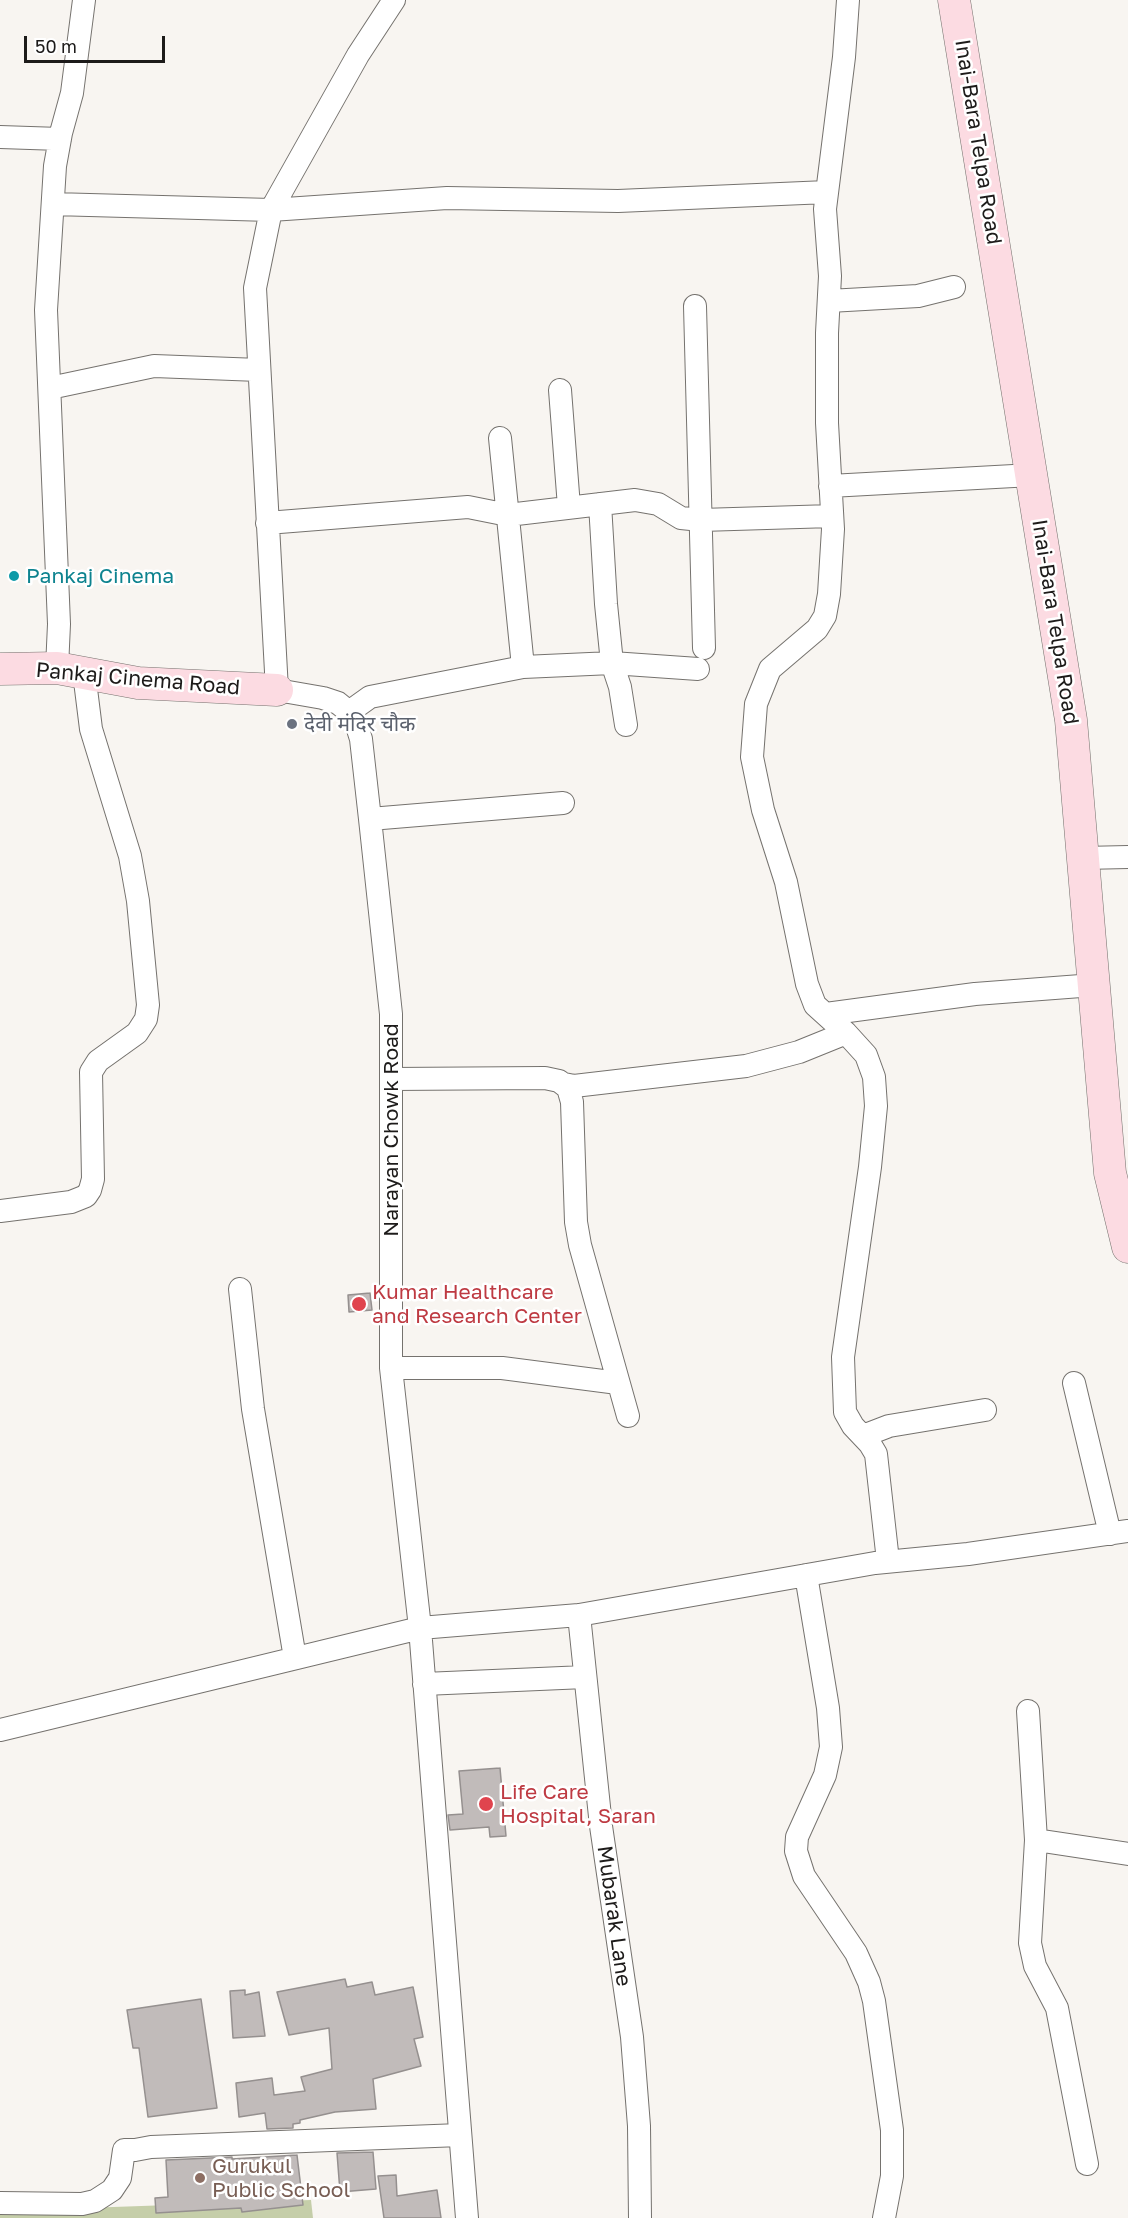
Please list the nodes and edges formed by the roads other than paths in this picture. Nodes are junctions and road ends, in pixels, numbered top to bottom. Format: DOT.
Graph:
graph roads {
  1 [pos="84,0"];
  2 [pos="394,0"];
  3 [pos="848,0"];
  4 [pos="954,0"];
  5 [pos="0,137"];
  6 [pos="60,140"];
  7 [pos="827,192"];
  8 [pos="53,204"];
  9 [pos="271,210"];
  10 [pos="954,287"];
  11 [pos="829,301"];
  12 [pos="695,306"];
  13 [pos="259,370"];
  14 [pos="50,388"];
  15 [pos="560,390"];
  16 [pos="500,438"];
  17 [pos="1032,475"];
  18 [pos="830,486"];
  19 [pos="600,504"];
  20 [pos="569,507"];
  21 [pos="508,515"];
  22 [pos="832,516"];
  23 [pos="701,520"];
  24 [pos="267,523"];
  25 [pos="612,663"];
  26 [pos="523,667"];
  27 [pos="0,669"];
  28 [pos="71,671"];
  29 [pos="277,690"];
  30 [pos="349,712"];
  31 [pos="626,725"];
  32 [pos="563,803"];
  33 [pos="370,819"];
  34 [pos="1128,857"];
  35 [pos="1083,858"];
  36 [pos="1094,986"];
  37 [pos="826,1014"];
  38 [pos="846,1033"];
  39 [pos="391,1079"];
  40 [pos="564,1084"];
  41 [pos="0,1211"];
  42 [pos="1128,1247"];
  43 [pos="240,1288"];
  44 [pos="392,1368"];
  45 [pos="618,1383"];
  46 [pos="1074,1383"];
  47 [pos="985,1410"];
  48 [pos="628,1416"];
  49 [pos="863,1436"];
  50 [pos="1119,1532"];
  51 [pos="888,1561"];
  52 [pos="806,1575"];
  53 [pos="579,1615"];
  54 [pos="420,1628"];
  55 [pos="295,1658"];
  56 [pos="585,1677"];
  57 [pos="424,1684"];
  58 [pos="1028,1711"];
  59 [pos="0,1730"];
  60 [pos="1036,1840"];
  61 [pos="1128,1854"];
  62 [pos="460,2135"];
  63 [pos="1087,2164"];
  64 [pos="0,2203"];
  65 [pos="466,2218"];
  66 [pos="640,2218"];
  67 [pos="884,2218"];
  1 -- 6 [label="street"];
  2 -- 9 [label="street"];
  3 -- 7 [label="street"];
  4 -- 17 [label="street, Inai-Bara Telpa Road"];
  5 -- 6 [label="street"];
  6 -- 8 [label="street"];
  7 -- 9 [label="street"];
  7 -- 11 [label="street"];
  8 -- 9 [label="street"];
  8 -- 14 [label="street"];
  9 -- 13 [label="street"];
  10 -- 11 [label="street"];
  11 -- 18 [label="street"];
  12 -- 23 [label="street"];
  13 -- 14 [label="street"];
  13 -- 24 [label="street"];
  14 -- 28 [label="street"];
  15 -- 20 [label="street"];
  16 -- 21 [label="street"];
  17 -- 18 [label="street"];
  17 -- 35 [label="street, Inai-Bara Telpa Road"];
  18 -- 22 [label="street"];
  19 -- 20 [label="street"];
  19 -- 23 [label="street"];
  19 -- 25 [label="street"];
  20 -- 21 [label="street"];
  21 -- 24 [label="street"];
  21 -- 26 [label="street"];
  22 -- 23 [label="street"];
  22 -- 37 [label="street"];
  23 -- 25 [label="street"];
  24 -- 29 [label="street"];
  25 -- 26 [label="street"];
  25 -- 31 [label="street"];
  26 -- 30 [label="street"];
  27 -- 28 [label="street, Pankaj Cinema Road"];
  28 -- 29 [label="street, Pankaj Cinema Road"];
  28 -- 41 [label="street"];
  29 -- 30 [label="street"];
  30 -- 33 [label="street, Narayan Chowk Road"];
  32 -- 33 [label="street"];
  33 -- 39 [label="street, Narayan Chowk Road"];
  34 -- 35 [label="street"];
  35 -- 36 [label="street, Inai-Bara Telpa Road"];
  36 -- 37 [label="street"];
  36 -- 42 [label="street, Inai-Bara Telpa Road"];
  37 -- 38 [label="street"];
  38 -- 40 [label="street"];
  38 -- 49 [label="street"];
  39 -- 40 [label="street"];
  39 -- 44 [label="street, Narayan Chowk Road"];
  40 -- 45 [label="street"];
  43 -- 55 [label="street"];
  44 -- 45 [label="street"];
  44 -- 54 [label="street, Narayan Chowk Road"];
  45 -- 48 [label="street"];
  46 -- 50 [label="street"];
  47 -- 49 [label="street"];
  49 -- 51 [label="street"];
  50 -- 51 [label="street"];
  51 -- 52 [label="street"];
  52 -- 53 [label="street"];
  52 -- 67 [label="street"];
  53 -- 54 [label="street"];
  53 -- 56 [label="street, Mubarak Lane"];
  54 -- 55 [label="street"];
  54 -- 57 [label="street, Narayan Chowk Road"];
  55 -- 59 [label="street"];
  56 -- 57 [label="street"];
  56 -- 66 [label="street, Mubarak Lane"];
  57 -- 62 [label="street, Narayan Chowk Road"];
  58 -- 60 [label="street"];
  60 -- 61 [label="street"];
  60 -- 63 [label="street"];
  62 -- 64 [label="street"];
  62 -- 65 [label="street, Narayan Chowk Road"];
}
